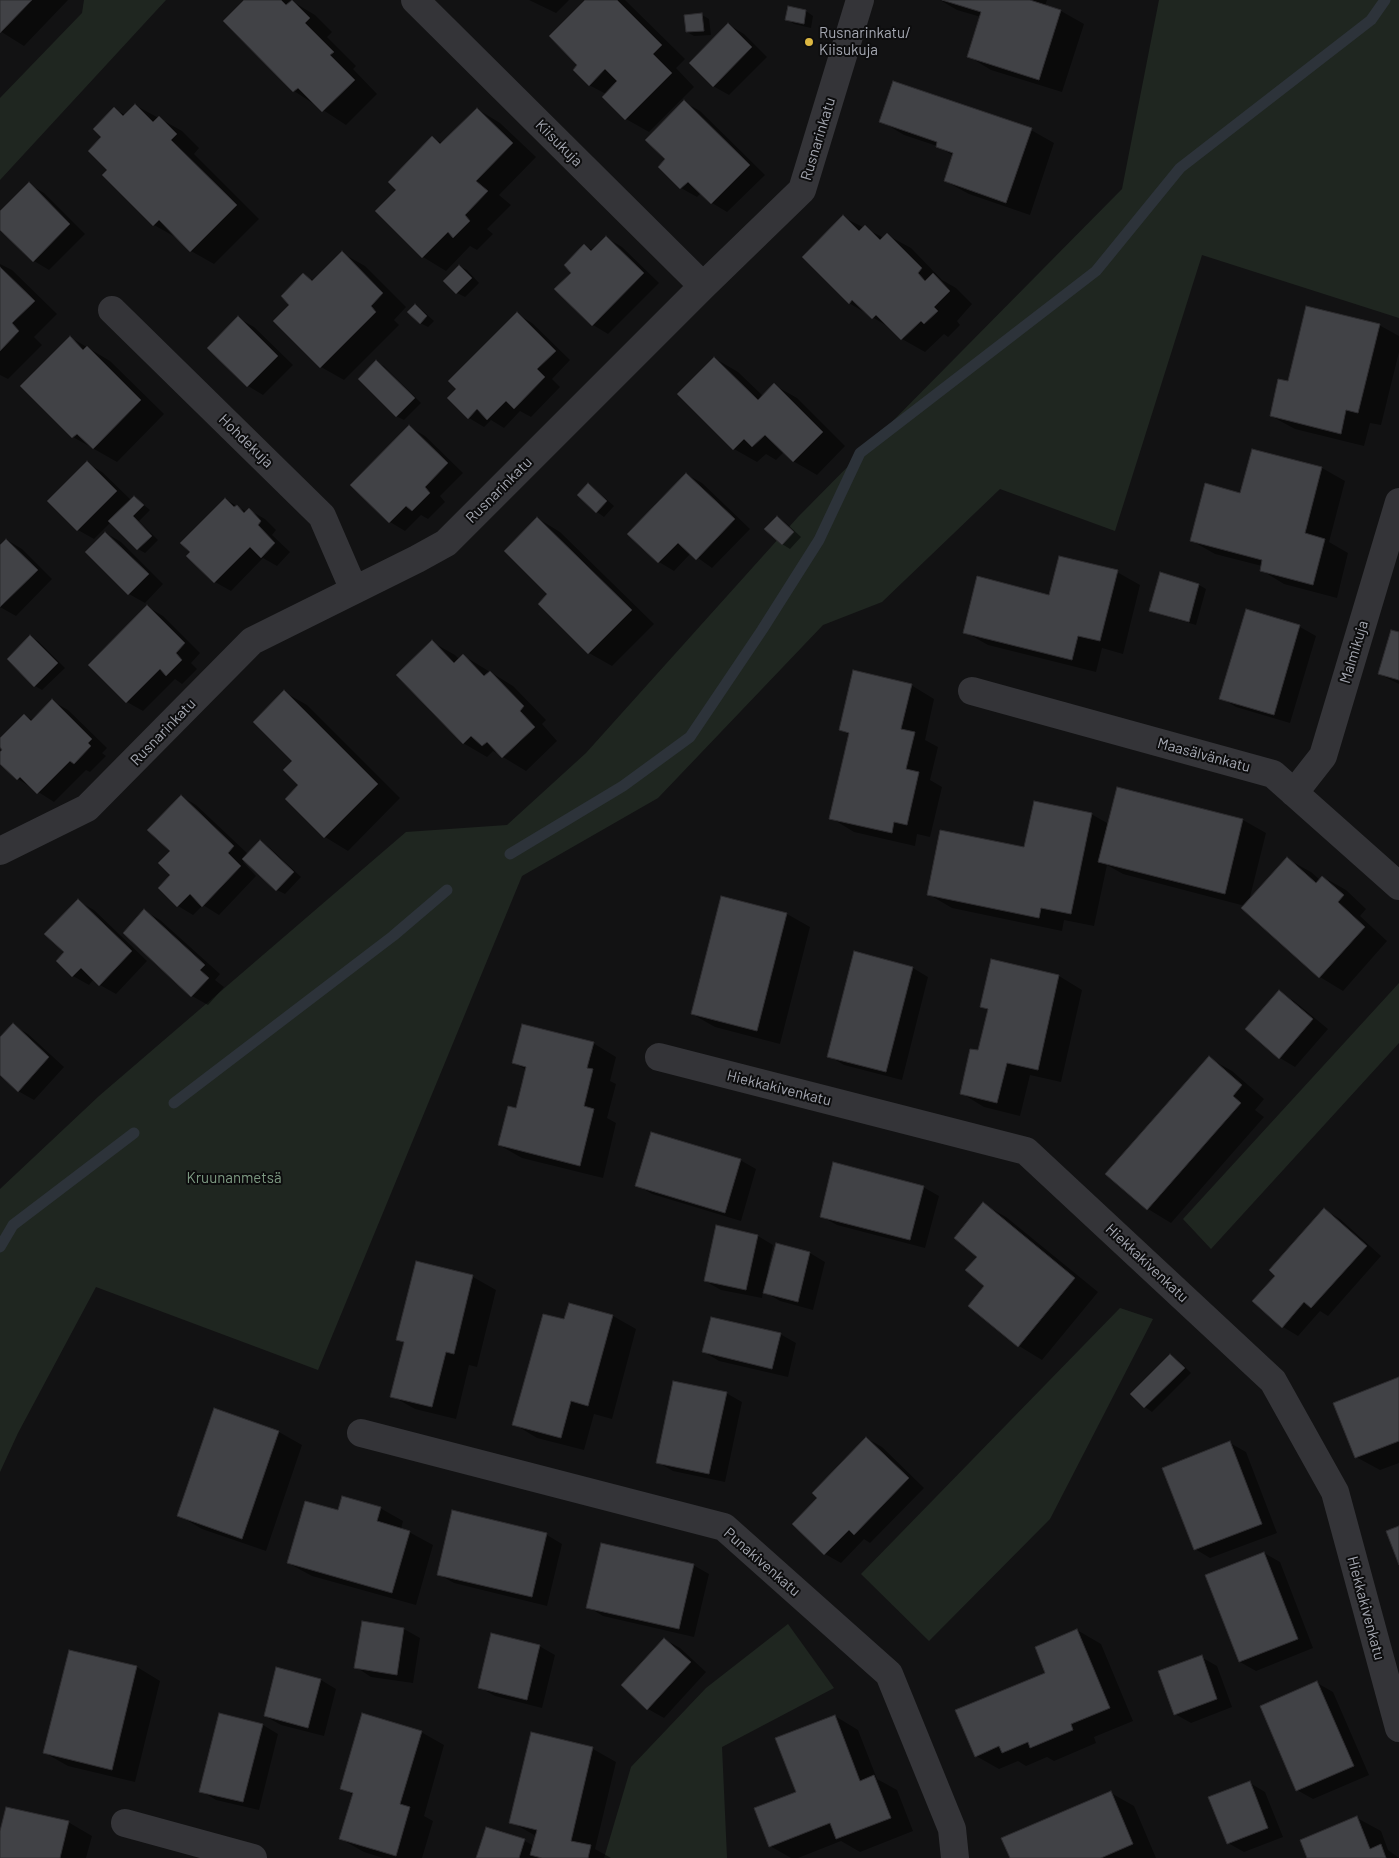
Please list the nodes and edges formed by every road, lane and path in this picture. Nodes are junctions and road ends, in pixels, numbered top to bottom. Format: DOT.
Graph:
graph roads {
  1 [pos="415,0"];
  2 [pos="860,0"];
  3 [pos="704,286"];
  4 [pos="112,310"];
  5 [pos="1399,502"];
  6 [pos="354,590"];
  7 [pos="972,691"];
  8 [pos="1294,793"];
  9 [pos="0,852"];
  10 [pos="1399,886"];
  11 [pos="659,1057"];
  12 [pos="361,1433"];
  13 [pos="1399,1728"];
  14 [pos="125,1824"];
  15 [pos="253,1858"];
  16 [pos="955,1858"];
  1 -- 3 [label="street, Kiisukuja"];
  2 -- 3 [label="street, Rusnarinkatu"];
  3 -- 6 [label="street, Rusnarinkatu"];
  4 -- 6 [label="street, Hohdekuja"];
  5 -- 8 [label="street, Malmikuja"];
  6 -- 9 [label="street, Rusnarinkatu"];
  7 -- 8 [label="street, Maasälvänkatu"];
  8 -- 10 [label="street, Maasälvänkatu"];
  11 -- 13 [label="street, Hiekkakivenkatu"];
  12 -- 16 [label="street, Punakivenkatu"];
  14 -- 15 [label="street"];
}
